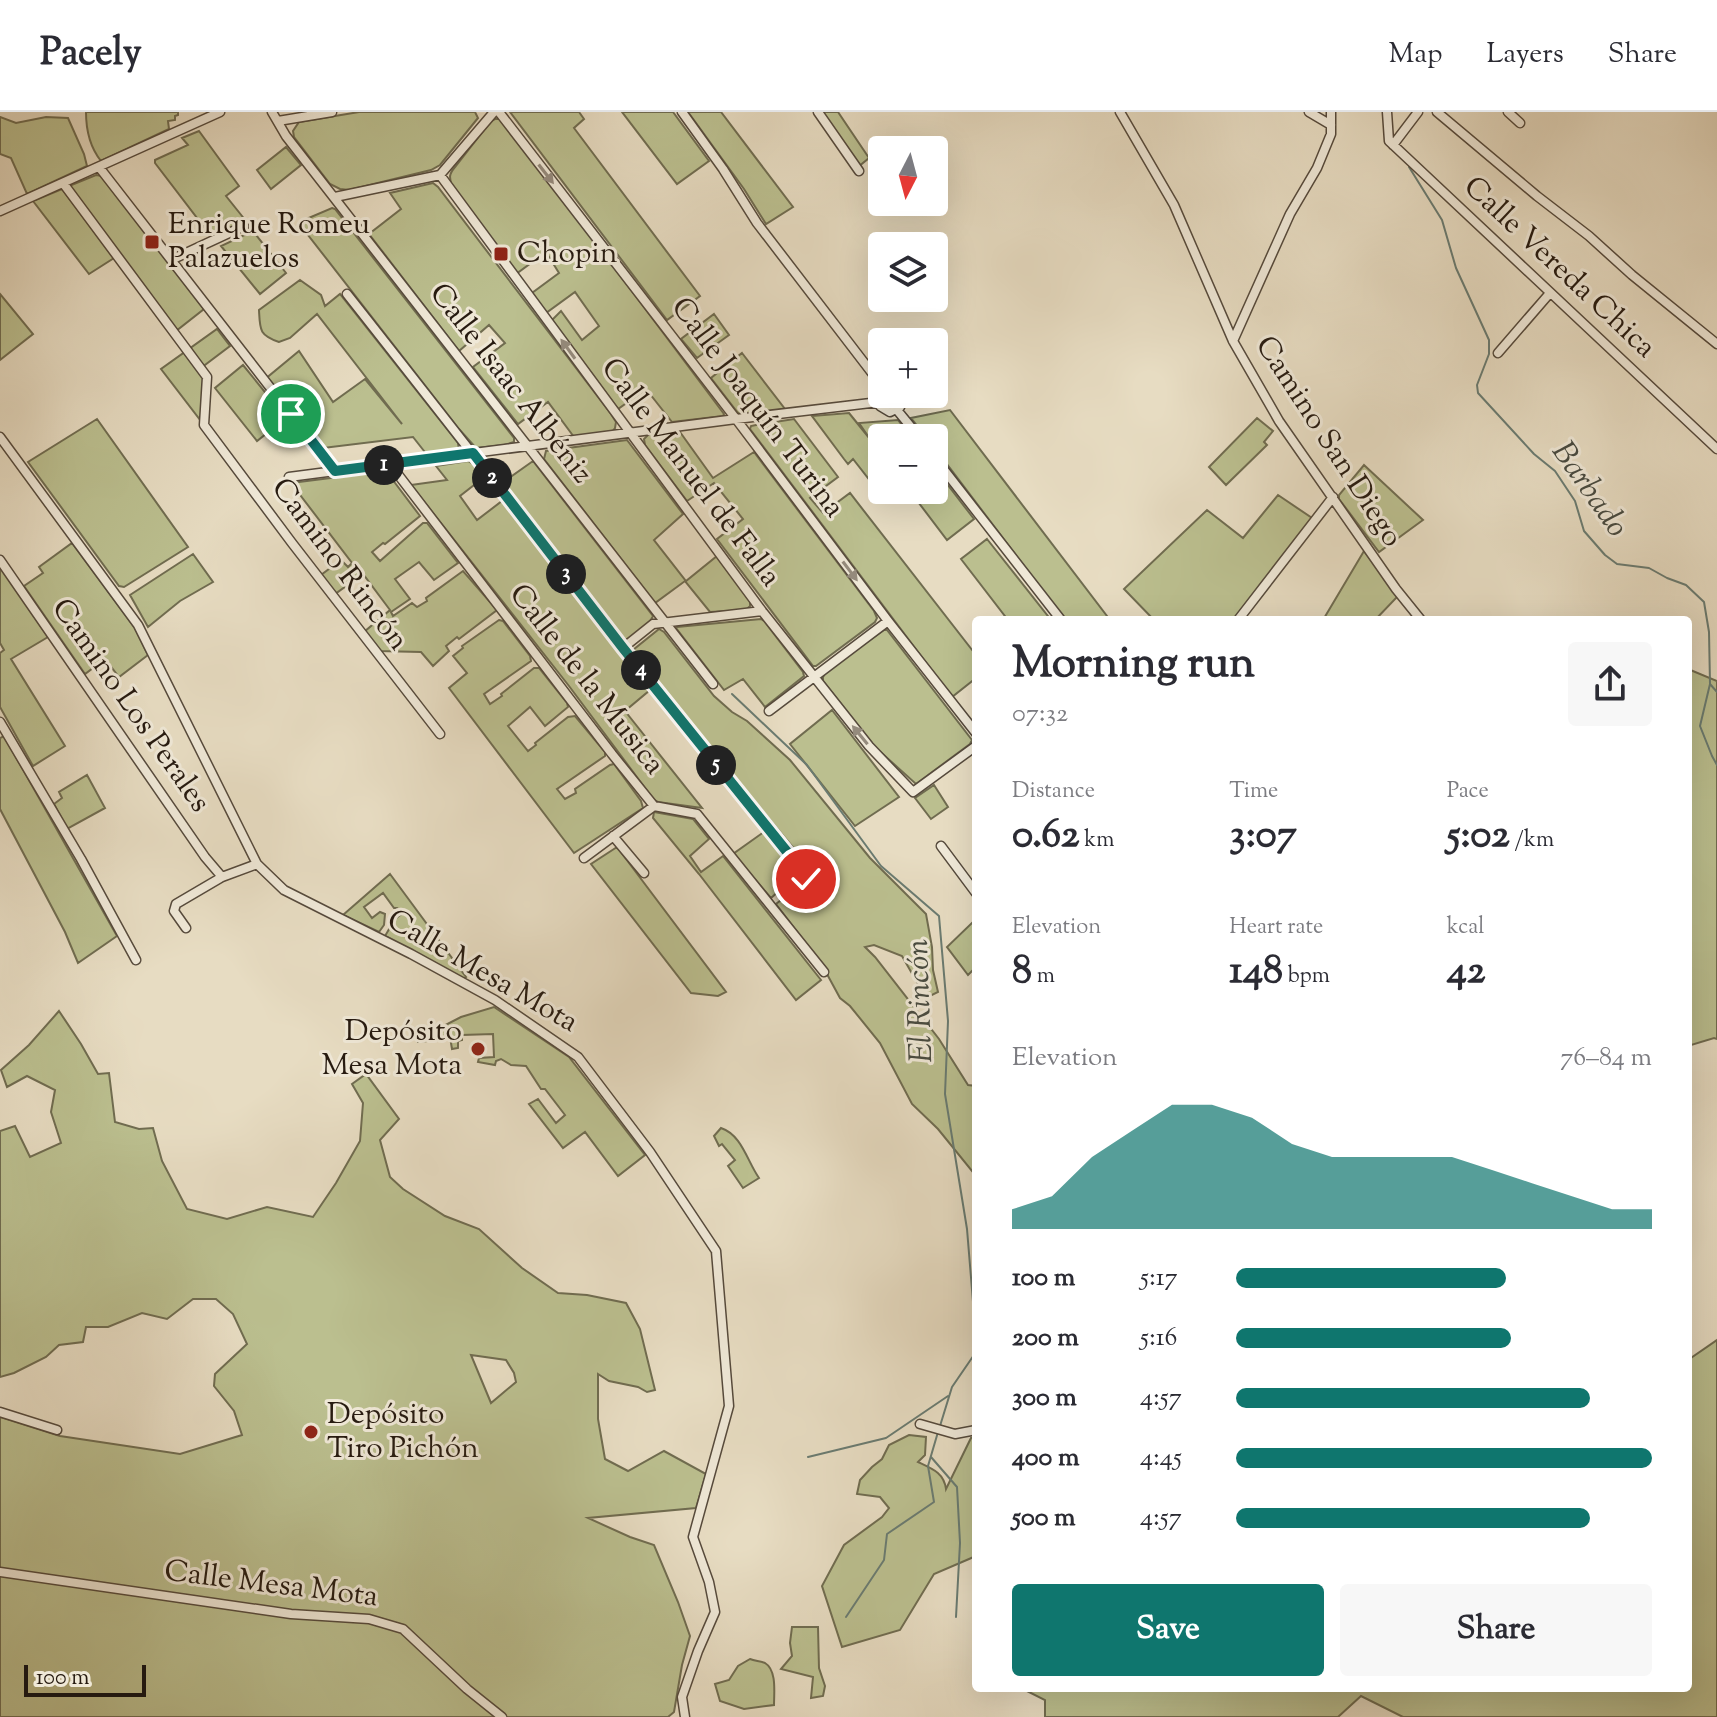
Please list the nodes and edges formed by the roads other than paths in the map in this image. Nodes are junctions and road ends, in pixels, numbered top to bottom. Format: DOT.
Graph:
graph roads {
  1 [pos="220,112"];
  2 [pos="272,112"];
  3 [pos="332,112"];
  4 [pos="496,112"];
  5 [pos="682,112"];
  6 [pos="818,112"];
  7 [pos="1120,112"];
  8 [pos="1309,112"];
  9 [pos="1331,112"];
  10 [pos="1387,112"];
  11 [pos="1418,112"];
  12 [pos="1437,112"];
  13 [pos="1508,112"];
  14 [pos="278,121"];
  15 [pos="1520,123"];
  16 [pos="1331,125"];
  17 [pos="1393,145"];
  18 [pos="99,167"];
  19 [pos="859,171"];
  20 [pos="440,175"];
  21 [pos="63,183"];
  22 [pos="335,197"];
  23 [pos="0,211"];
  24 [pos="244,226"];
  25 [pos="171,260"];
  26 [pos="1550,293"];
  27 [pos="347,294"];
  28 [pos="1233,341"];
  29 [pos="1717,344"];
  30 [pos="1498,353"];
  31 [pos="868,370"];
  32 [pos="868,403"];
  33 [pos="884,408"];
  34 [pos="897,410"];
  35 [pos="736,419"];
  36 [pos="908,424"];
  37 [pos="630,433"];
  38 [pos="0,437"];
  39 [pos="529,446"];
  40 [pos="1717,449"];
  41 [pos="473,453"];
  42 [pos="390,464"];
  43 [pos="335,471"];
  44 [pos="948,475"];
  45 [pos="289,477"];
  46 [pos="1333,497"];
  47 [pos="0,560"];
  48 [pos="762,611"];
  49 [pos="1058,616"];
  50 [pos="1241,616"];
  51 [pos="1418,616"];
  52 [pos="888,621"];
  53 [pos="663,622"];
  54 [pos="623,648"];
  55 [pos="813,676"];
  56 [pos="713,684"];
  57 [pos="769,711"];
  58 [pos="0,722"];
  59 [pos="972,728"];
  60 [pos="440,734"];
  61 [pos="972,749"];
  62 [pos="654,806"];
  63 [pos="613,836"];
  64 [pos="941,846"];
  65 [pos="584,858"];
  66 [pos="257,864"];
  67 [pos="644,873"];
  68 [pos="222,877"];
  69 [pos="972,888"];
  70 [pos="812,893"];
  71 [pos="186,928"];
  72 [pos="136,960"];
  73 [pos="824,972"];
  74 [pos="0,1412"];
  75 [pos="920,1424"];
  76 [pos="57,1430"];
  77 [pos="972,1431"];
  78 [pos="0,1572"];
  79 [pos="502,1717"];
  80 [pos="685,1717"];
  1 -- 18 [label="street"];
  2 -- 14 [label="street, Calle Isaac Albéniz"];
  3 -- 14 [label="street"];
  4 -- 20 [label="street"];
  4 -- 35 [label="street, Calle Joaquín Turina, one-way"];
  5 -- 31 [label="street"];
  6 -- 19 [label="street"];
  7 -- 28 [label="street, Camino San Diego"];
  8 -- 16 [label="street"];
  9 -- 16 [label="street"];
  10 -- 17 [label="street"];
  11 -- 17 [label="street"];
  12 -- 29 [label="street"];
  13 -- 15 [label="street"];
  14 -- 22 [label="street, Calle Isaac Albéniz"];
  16 -- 28 [label="street"];
  17 -- 26 [label="street, Calle Vereda Chica"];
  18 -- 21 [label="street"];
  18 -- 25 [label="street"];
  20 -- 22 [label="street"];
  37 -- 20 [label="street, Calle Manuel de Falla, one-way"];
  21 -- 23 [label="street"];
  21 -- 60 [label="street, Camino Rincón"];
  22 -- 39 [label="street, Calle Isaac Albéniz"];
  24 -- 25 [label="street"];
  25 -- 43 [label="street"];
  26 -- 30 [label="street"];
  26 -- 40 [label="street, Calle Vereda Chica"];
  27 -- 41 [label="street"];
  28 -- 46 [label="street, Camino San Diego"];
  32 -- 35 [label="street"];
  33 -- 34 [label="street"];
  34 -- 36 [label="street"];
  35 -- 37 [label="street"];
  35 -- 52 [label="street, Calle Joaquín Turina, one-way"];
  37 -- 39 [label="street"];
  37 -- 48 [label="street, Calle Manuel de Falla"];
  38 -- 66 [label="street, Calle Mesa Mota"];
  39 -- 41 [label="street"];
  39 -- 53 [label="street, Calle Isaac Albéniz"];
  41 -- 42 [label="street"];
  41 -- 54 [label="street"];
  42 -- 43 [label="street"];
  42 -- 62 [label="street, Calle de la Musica"];
  43 -- 45 [label="street"];
  44 -- 49 [label="street"];
  46 -- 50 [label="street"];
  46 -- 51 [label="street, Camino San Diego"];
  47 -- 68 [label="street, Camino Los Perales"];
  48 -- 53 [label="street"];
  48 -- 55 [label="street, Calle Manuel de Falla"];
  52 -- 55 [label="street"];
  52 -- 59 [label="street, Calle Joaquín Turina"];
  53 -- 54 [label="street"];
  53 -- 56 [label="street, Calle Isaac Albéniz"];
  54 -- 70 [label="street"];
  55 -- 57 [label="street"];
  61 -- 55 [label="street, Calle Manuel de Falla, one-way"];
  58 -- 72 [label="street"];
  62 -- 63 [label="street"];
  62 -- 73 [label="street, Calle de la Musica"];
  63 -- 65 [label="street"];
  63 -- 67 [label="street"];
  64 -- 69 [label="street"];
  66 -- 68 [label="street"];
  66 -- 80 [label="street, Calle Mesa Mota"];
  68 -- 71 [label="street"];
  74 -- 76 [label="street"];
  75 -- 77 [label="street"];
  78 -- 79 [label="street, Calle Mesa Mota"];
}
